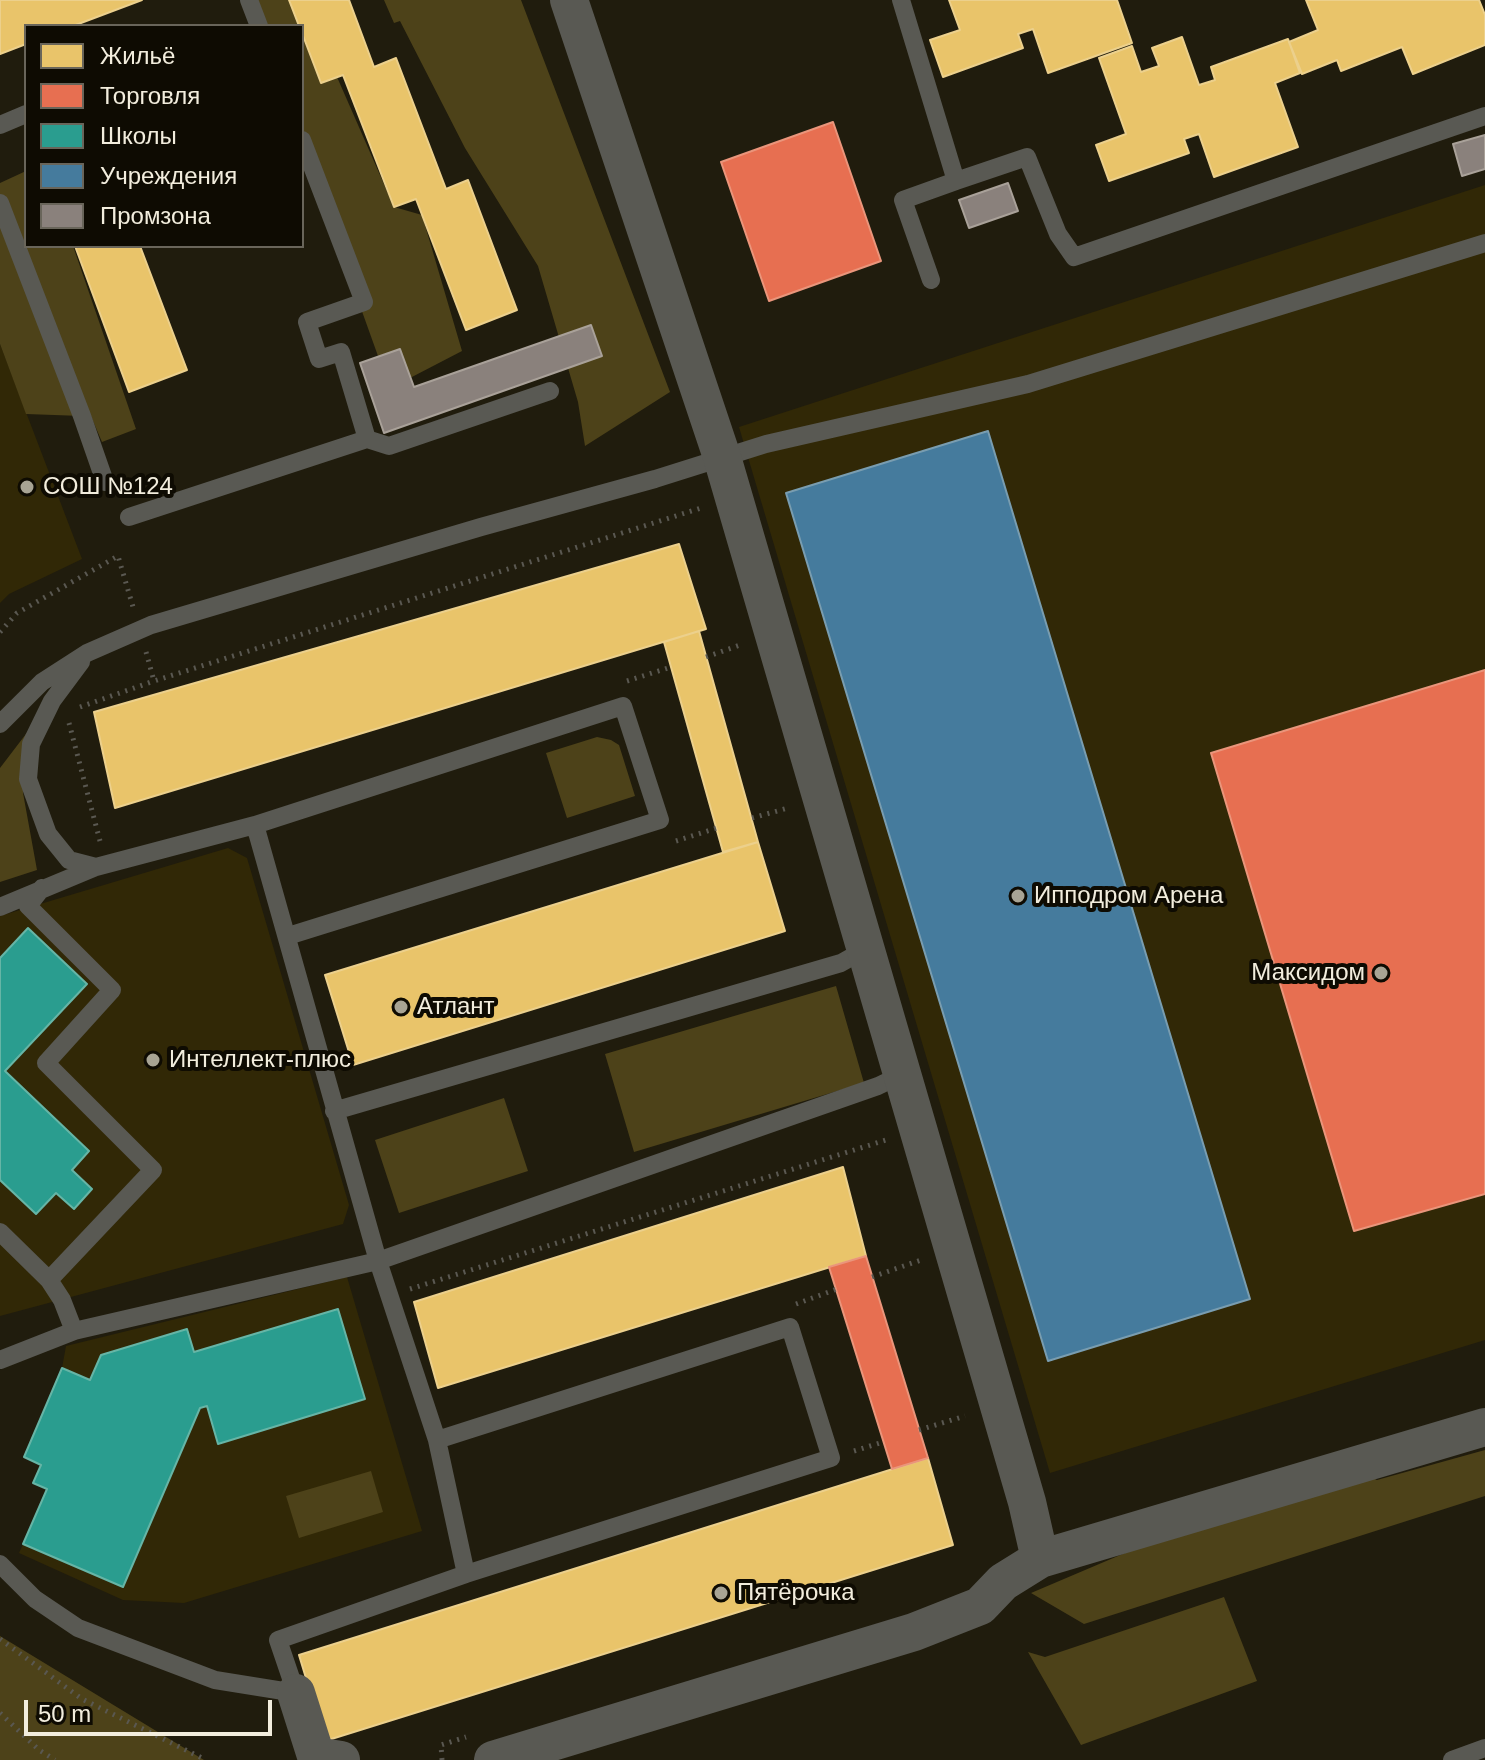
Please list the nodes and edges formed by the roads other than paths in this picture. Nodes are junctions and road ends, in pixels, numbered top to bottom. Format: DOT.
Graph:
graph roads {
  1 [pos="249,0"];
  2 [pos="569,0"];
  3 [pos="901,0"];
  4 [pos="252,24"];
  5 [pos="24,115"];
  6 [pos="1485,116"];
  7 [pos="0,125"];
  8 [pos="304,145"];
  9 [pos="956,181"];
  10 [pos="0,203"];
  11 [pos="1485,243"];
  12 [pos="931,280"];
  13 [pos="550,391"];
  14 [pos="367,439"];
  15 [pos="722,457"];
  16 [pos="105,482"];
  17 [pos="129,517"];
  18 [pos="87,653"];
  19 [pos="0,724"];
  20 [pos="255,825"];
  21 [pos="99,858"];
  22 [pos="42,888"];
  23 [pos="0,907"];
  24 [pos="288,936"];
  25 [pos="864,950"];
  26 [pos="903,1074"];
  27 [pos="334,1111"];
  28 [pos="0,1232"];
  29 [pos="378,1261"];
  30 [pos="49,1280"];
  31 [pos="74,1331"];
  32 [pos="0,1360"];
  33 [pos="1485,1427"];
  34 [pos="437,1440"];
  35 [pos="1040,1559"];
  36 [pos="0,1564"];
  37 [pos="466,1574"];
  38 [pos="296,1693"];
  39 [pos="482,1748"];
  40 [pos="1485,1748"];
  41 [pos="341,1760"];
  42 [pos="1452,1760"];
  1 -- 4 [label="lane"];
  2 -- 15 [label="street"];
  3 -- 9 [label="lane"];
  5 -- 7 [label="lane"];
  6 -- 9 [label="lane"];
  8 -- 14 [label="lane"];
  9 -- 12 [label="lane"];
  10 -- 16 [label="lane"];
  11 -- 15 [label="lane"];
  13 -- 14 [label="lane"];
  14 -- 17 [label="lane"];
  15 -- 18 [label="lane"];
  15 -- 25 [label="street"];
  18 -- 19 [label="lane"];
  18 -- 21 [label="lane"];
  20 -- 21 [label="lane"];
  20 -- 24 [label="lane"];
  20 -- 24 [label="lane"];
  21 -- 22 [label="lane"];
  22 -- 23 [label="lane"];
  22 -- 30 [label="lane"];
  24 -- 27 [label="lane"];
  25 -- 26 [label="street"];
  25 -- 27 [label="lane"];
  26 -- 29 [label="lane"];
  26 -- 35 [label="street"];
  27 -- 29 [label="lane"];
  28 -- 30 [label="lane"];
  29 -- 31 [label="lane"];
  29 -- 34 [label="lane"];
  30 -- 31 [label="lane"];
  31 -- 32 [label="lane"];
  33 -- 35 [label="street"];
  34 -- 37 [label="lane"];
  34 -- 37 [label="lane"];
  35 -- 39 [label="street"];
  36 -- 38 [label="lane"];
  37 -- 38 [label="lane"];
  38 -- 41 [label="street"];
  40 -- 42 [label="lane"];
}
